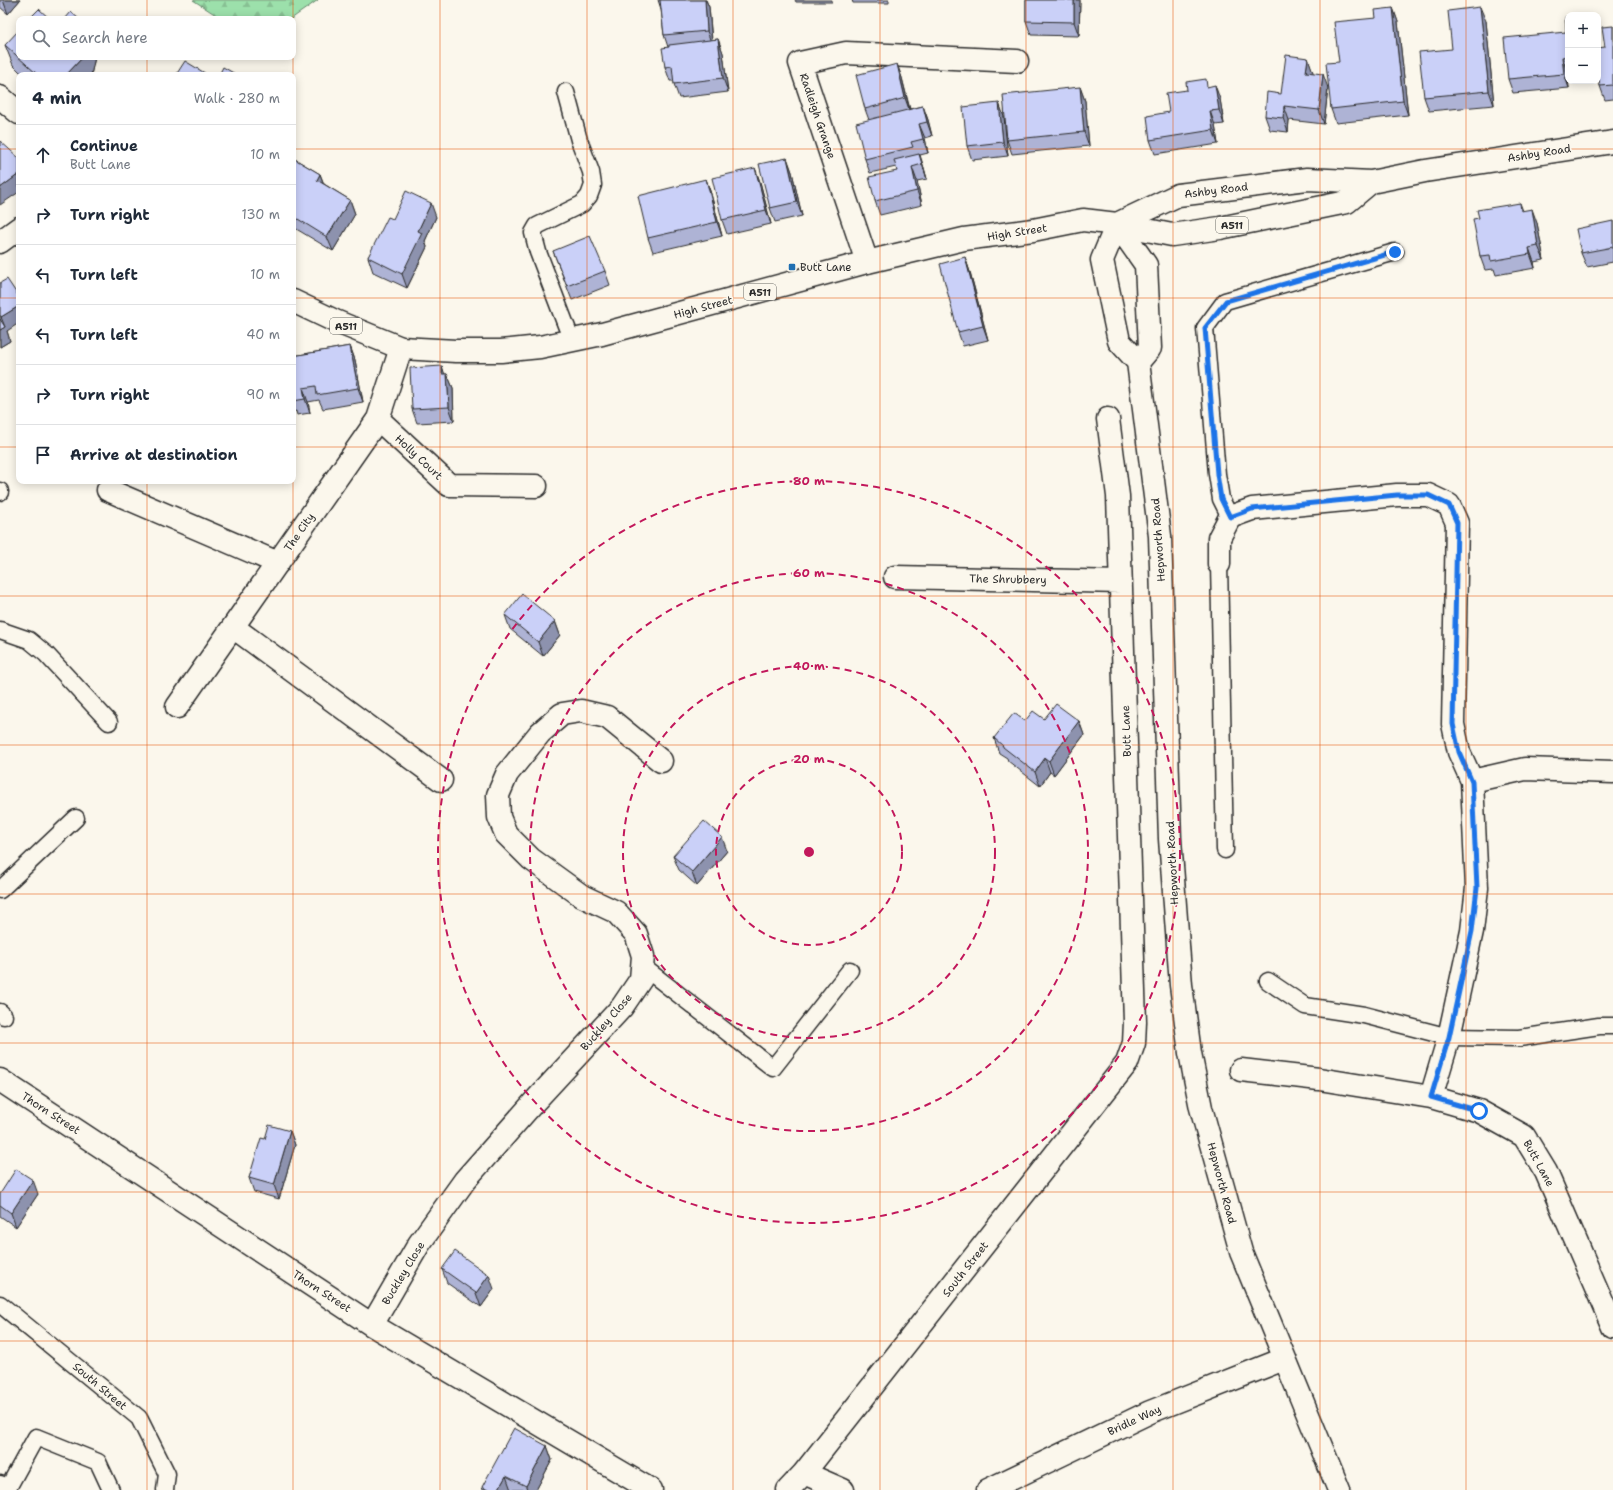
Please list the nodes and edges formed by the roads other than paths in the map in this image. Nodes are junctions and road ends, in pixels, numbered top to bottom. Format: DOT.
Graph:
graph roads {
  1 [pos="1017,61"];
  2 [pos="566,92"];
  3 [pos="0,97"];
  4 [pos="16,110"];
  5 [pos="1613,142"];
  6 [pos="1371,182"];
  7 [pos="1117,224"];
  8 [pos="16,230"];
  9 [pos="0,242"];
  10 [pos="1395,252"];
  11 [pos="867,262"];
  12 [pos="296,302"];
  13 [pos="572,341"];
  14 [pos="401,348"];
  15 [pos="1138,362"];
  16 [pos="378,419"];
  17 [pos="1108,419"];
  18 [pos="536,486"];
  19 [pos="108,490"];
  20 [pos="1230,517"];
  21 [pos="278,563"];
  22 [pos="1219,564"];
  23 [pos="895,577"];
  24 [pos="1121,582"];
  25 [pos="233,627"];
  26 [pos="0,630"];
  27 [pos="177,707"];
  28 [pos="109,722"];
  29 [pos="661,761"];
  30 [pos="1613,772"];
  31 [pos="441,780"];
  32 [pos="1472,782"];
  33 [pos="76,818"];
  34 [pos="1224,850"];
  35 [pos="0,890"];
  36 [pos="642,966"];
  37 [pos="850,970"];
  38 [pos="1268,981"];
  39 [pos="1613,1026"];
  40 [pos="1449,1037"];
  41 [pos="1134,1043"];
  42 [pos="1241,1070"];
  43 [pos="0,1080"];
  44 [pos="1431,1097"];
  45 [pos="0,1304"];
  46 [pos="372,1324"];
  47 [pos="1613,1327"];
  48 [pos="1284,1359"];
  49 [pos="804,1473"];
  50 [pos="0,1484"];
  51 [pos="111,1490"];
  52 [pos="165,1490"];
  53 [pos="651,1490"];
  54 [pos="788,1490"];
  55 [pos="843,1490"];
  56 [pos="988,1490"];
  57 [pos="1339,1490"];
  1 -- 11 [label="main road, Radleigh Grange"];
  2 -- 13 [label="lane"];
  3 -- 4 [label="main road"];
  5 -- 6 [label="main road, Ashby Road / A511"];
  6 -- 7 [label="main road, Ashby Road / A511"];
  6 -- 7 [label="main road, Ashby Road / A511"];
  7 -- 11 [label="main road, High Street / A511"];
  7 -- 15 [label="main road"];
  7 -- 15 [label="main road"];
  8 -- 9 [label="main road"];
  10 -- 20 [label="lane"];
  11 -- 13 [label="main road, High Street / A511"];
  12 -- 14 [label="main road, High Street / A511"];
  13 -- 14 [label="main road, High Street / A511"];
  14 -- 16 [label="main road, The City"];
  15 -- 48 [label="main road, Hepworth Road"];
  16 -- 18 [label="main road, Holly Court"];
  16 -- 21 [label="main road, The City"];
  17 -- 24 [label="main road, Butt Lane"];
  19 -- 21 [label="main road"];
  20 -- 22 [label="main road"];
  20 -- 32 [label="main road"];
  21 -- 25 [label="main road, The City"];
  22 -- 34 [label="lane"];
  23 -- 24 [label="main road, The Shrubbery"];
  24 -- 41 [label="main road, Butt Lane"];
  25 -- 27 [label="main road, The City"];
  25 -- 31 [label="main road"];
  26 -- 28 [label="lane"];
  29 -- 36 [label="main road, Buckley Close"];
  30 -- 32 [label="main road"];
  32 -- 40 [label="main road"];
  33 -- 35 [label="lane"];
  36 -- 37 [label="lane"];
  36 -- 46 [label="main road, Buckley Close"];
  38 -- 40 [label="lane"];
  39 -- 40 [label="lane"];
  40 -- 44 [label="main road"];
  41 -- 49 [label="main road, South Street"];
  42 -- 44 [label="main road, Butt Lane"];
  43 -- 46 [label="main road, Thorn Street"];
  44 -- 47 [label="main road, Butt Lane"];
  45 -- 52 [label="lane, South Street"];
  46 -- 53 [label="main road, Thorn Street"];
  48 -- 56 [label="main road, Bridle Way"];
  48 -- 57 [label="main road, Hepworth Road"];
  49 -- 54 [label="main road, South Street"];
  49 -- 55 [label="main road"];
  50 -- 51 [label="lane"];
}
